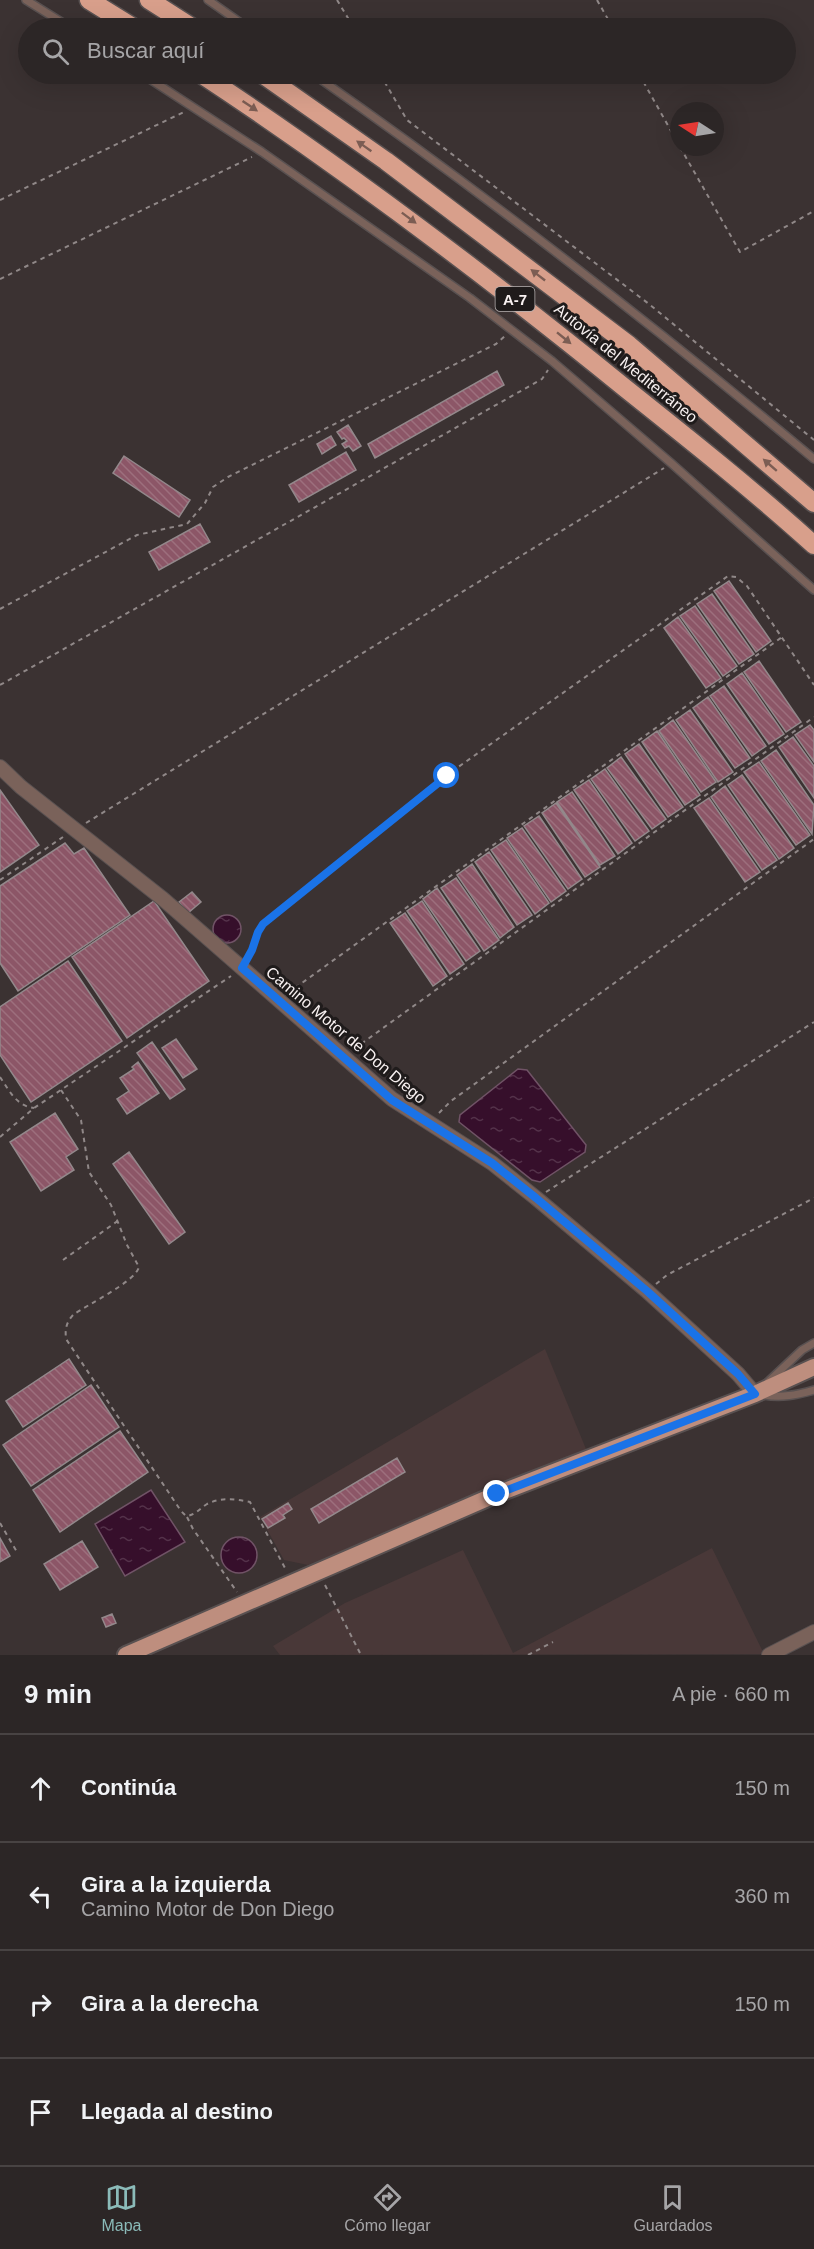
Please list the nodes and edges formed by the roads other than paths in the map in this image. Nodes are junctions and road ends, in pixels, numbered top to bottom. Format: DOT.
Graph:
graph roads {
  1 [pos="26,0"];
  2 [pos="89,0"];
  3 [pos="149,0"];
  4 [pos="208,0"];
  5 [pos="55,18"];
  6 [pos="118,18"];
  7 [pos="177,18"];
  8 [pos="234,18"];
  9 [pos="158,84"];
  10 [pos="216,84"];
  11 [pos="276,84"];
  12 [pos="327,84"];
  13 [pos="665,420"];
  14 [pos="814,459"];
  15 [pos="814,503"];
  16 [pos="814,545"];
  17 [pos="814,559"];
  18 [pos="814,590"];
  19 [pos="0,767"];
  20 [pos="814,1343"];
  21 [pos="814,1366"];
  22 [pos="814,1390"];
  23 [pos="755,1394"];
  24 [pos="814,1632"];
  25 [pos="126,1655"];
  26 [pos="769,1655"];
  1 -- 5 [label="lane"];
  2 -- 6 [label="highway"];
  3 -- 7 [label="highway"];
  4 -- 8 [label="lane"];
  9 -- 18 [label="lane"];
  10 -- 13 [label="highway, Autovía del Mediterráneo / A-7, one-way"];
  15 -- 11 [label="highway, Autovía del Mediterráneo / A-7, one-way"];
  12 -- 14 [label="lane"];
  13 -- 16 [label="highway, Autovía del Mediterráneo / A-7"];
  13 -- 17 [label="highway"];
  19 -- 23 [label="street, Camino Motor de Don Diego"];
  20 -- 23 [label="lane"];
  21 -- 23 [label="main road"];
  22 -- 23 [label="lane"];
  23 -- 25 [label="main road"];
  24 -- 26 [label="street"];
}
